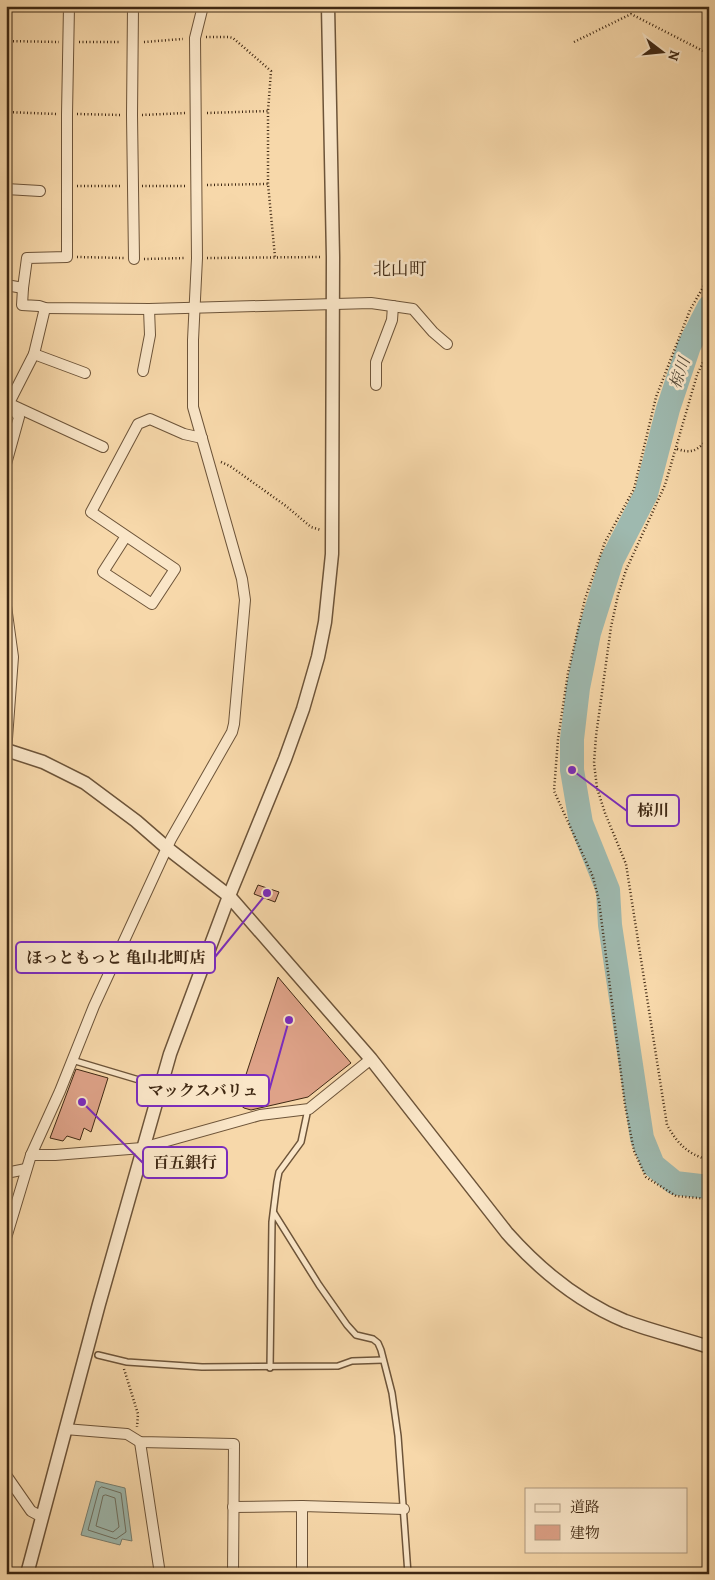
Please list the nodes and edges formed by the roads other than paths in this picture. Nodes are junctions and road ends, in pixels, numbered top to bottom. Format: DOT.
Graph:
graph roads {
  1 [pos="69,6"];
  2 [pos="133,6"];
  3 [pos="203,6"];
  4 [pos="328,6"];
  5 [pos="6,189"];
  6 [pos="40,191"];
  7 [pos="134,259"];
  8 [pos="6,285"];
  9 [pos="23,288"];
  10 [pos="332,304"];
  11 [pos="393,306"];
  12 [pos="45,308"];
  13 [pos="194,308"];
  14 [pos="148,309"];
  15 [pos="446,344"];
  16 [pos="34,354"];
  17 [pos="143,371"];
  18 [pos="85,373"];
  19 [pos="376,385"];
  20 [pos="8,403"];
  21 [pos="202,438"];
  22 [pos="103,447"];
  23 [pos="6,464"];
  24 [pos="126,536"];
  25 [pos="6,606"];
  26 [pos="6,751"];
  27 [pos="167,848"];
  28 [pos="229,896"];
  29 [pos="371,1059"];
  30 [pos="72,1060"];
  31 [pos="149,1083"];
  32 [pos="308,1109"];
  33 [pos="142,1148"];
  34 [pos="31,1155"];
  35 [pos="26,1169"];
  36 [pos="6,1173"];
  37 [pos="274,1213"];
  38 [pos="6,1238"];
  39 [pos="709,1347"];
  40 [pos="98,1355"];
  41 [pos="383,1360"];
  42 [pos="270,1368"];
  43 [pos="65,1429"];
  44 [pos="138,1441"];
  45 [pos="6,1475"];
  46 [pos="302,1506"];
  47 [pos="233,1507"];
  48 [pos="404,1509"];
  49 [pos="42,1517"];
  50 [pos="27,1574"];
  51 [pos="160,1574"];
  52 [pos="233,1574"];
  53 [pos="302,1574"];
  54 [pos="408,1574"];
  1 -- 9 [label="street"];
  2 -- 7 [label="street"];
  3 -- 13 [label="street"];
  4 -- 10 [label="street"];
  5 -- 6 [label="street"];
  8 -- 9 [label="street"];
  9 -- 12 [label="street"];
  10 -- 11 [label="street"];
  10 -- 13 [label="street"];
  10 -- 28 [label="street"];
  11 -- 15 [label="street"];
  11 -- 19 [label="street"];
  12 -- 14 [label="street"];
  12 -- 16 [label="street"];
  13 -- 14 [label="street"];
  13 -- 21 [label="street"];
  14 -- 17 [label="street"];
  16 -- 18 [label="street"];
  16 -- 20 [label="street"];
  20 -- 22 [label="street"];
  20 -- 23 [label="street"];
  21 -- 24 [label="street"];
  21 -- 27 [label="street"];
  24 -- 24 [label="street"];
  25 -- 26 [label="street"];
  26 -- 27 [label="street"];
  27 -- 28 [label="street"];
  27 -- 30 [label="street"];
  28 -- 29 [label="street"];
  28 -- 33 [label="street"];
  29 -- 32 [label="street"];
  29 -- 39 [label="street"];
  30 -- 31 [label="lane"];
  30 -- 34 [label="street"];
  32 -- 33 [label="street"];
  32 -- 37 [label="lane"];
  33 -- 34 [label="street"];
  33 -- 43 [label="street"];
  34 -- 35 [label="street"];
  35 -- 36 [label="street"];
  35 -- 38 [label="street"];
  37 -- 41 [label="lane"];
  37 -- 42 [label="lane"];
  40 -- 42 [label="lane"];
  41 -- 42 [label="lane"];
  41 -- 48 [label="lane"];
  43 -- 44 [label="street"];
  43 -- 49 [label="street"];
  44 -- 47 [label="street"];
  44 -- 51 [label="street"];
  45 -- 49 [label="street"];
  46 -- 47 [label="street"];
  46 -- 48 [label="street"];
  46 -- 53 [label="street"];
  47 -- 52 [label="street"];
  48 -- 54 [label="lane"];
  49 -- 50 [label="street"];
}
